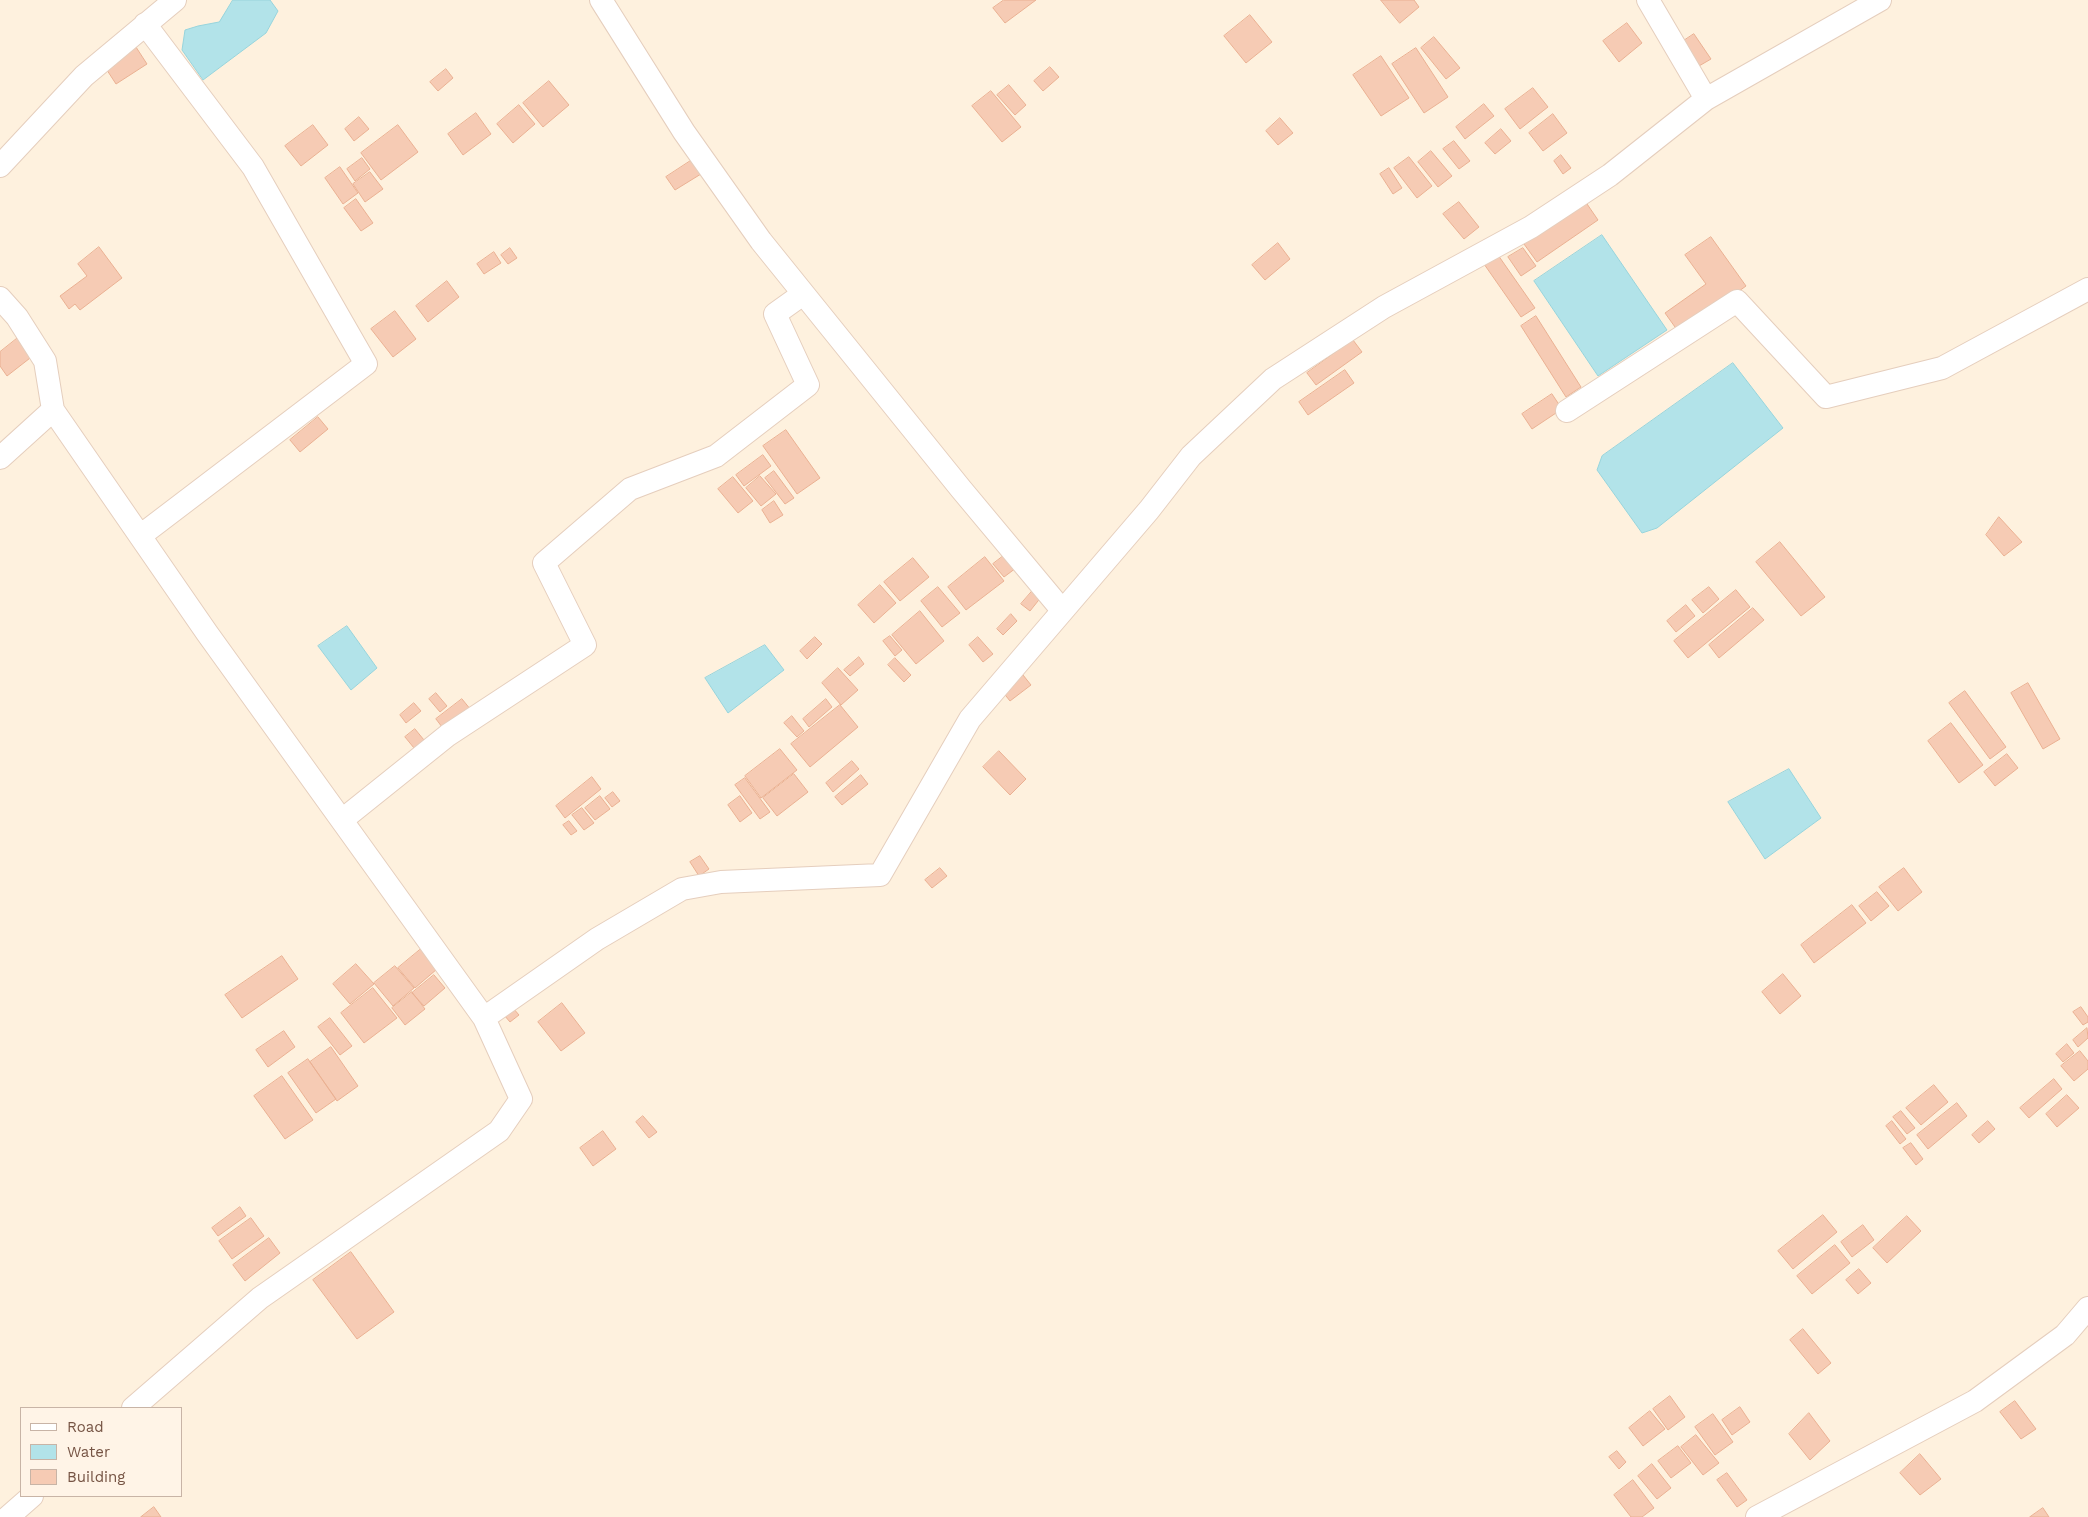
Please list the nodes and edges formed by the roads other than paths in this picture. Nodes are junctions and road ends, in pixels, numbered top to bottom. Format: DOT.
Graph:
graph roads {
  1 [pos="175,0"];
  2 [pos="601,0"];
  3 [pos="1648,0"];
  4 [pos="1880,0"];
  5 [pos="145,24"];
  6 [pos="1706,99"];
  7 [pos="0,166"];
  8 [pos="2088,290"];
  9 [pos="804,294"];
  10 [pos="0,298"];
  11 [pos="53,410"];
  12 [pos="1567,411"];
  13 [pos="0,458"];
  14 [pos="140,536"];
  15 [pos="1062,610"];
  16 [pos="342,820"];
  17 [pos="484,1018"];
  18 [pos="2088,1308"];
  19 [pos="133,1407"];
  20 [pos="31,1497"];
  21 [pos="8,1517"];
  22 [pos="1757,1517"];
  1 -- 5 [label="street"];
  2 -- 9 [label="street"];
  3 -- 6 [label="street"];
  4 -- 6 [label="street"];
  5 -- 7 [label="street"];
  5 -- 14 [label="street"];
  6 -- 15 [label="street"];
  8 -- 12 [label="street"];
  9 -- 15 [label="street"];
  9 -- 16 [label="street"];
  10 -- 11 [label="street"];
  11 -- 13 [label="street"];
  11 -- 14 [label="street"];
  14 -- 16 [label="street"];
  15 -- 17 [label="street"];
  16 -- 17 [label="street"];
  17 -- 19 [label="street"];
  18 -- 22 [label="street"];
  20 -- 21 [label="street"];
}
